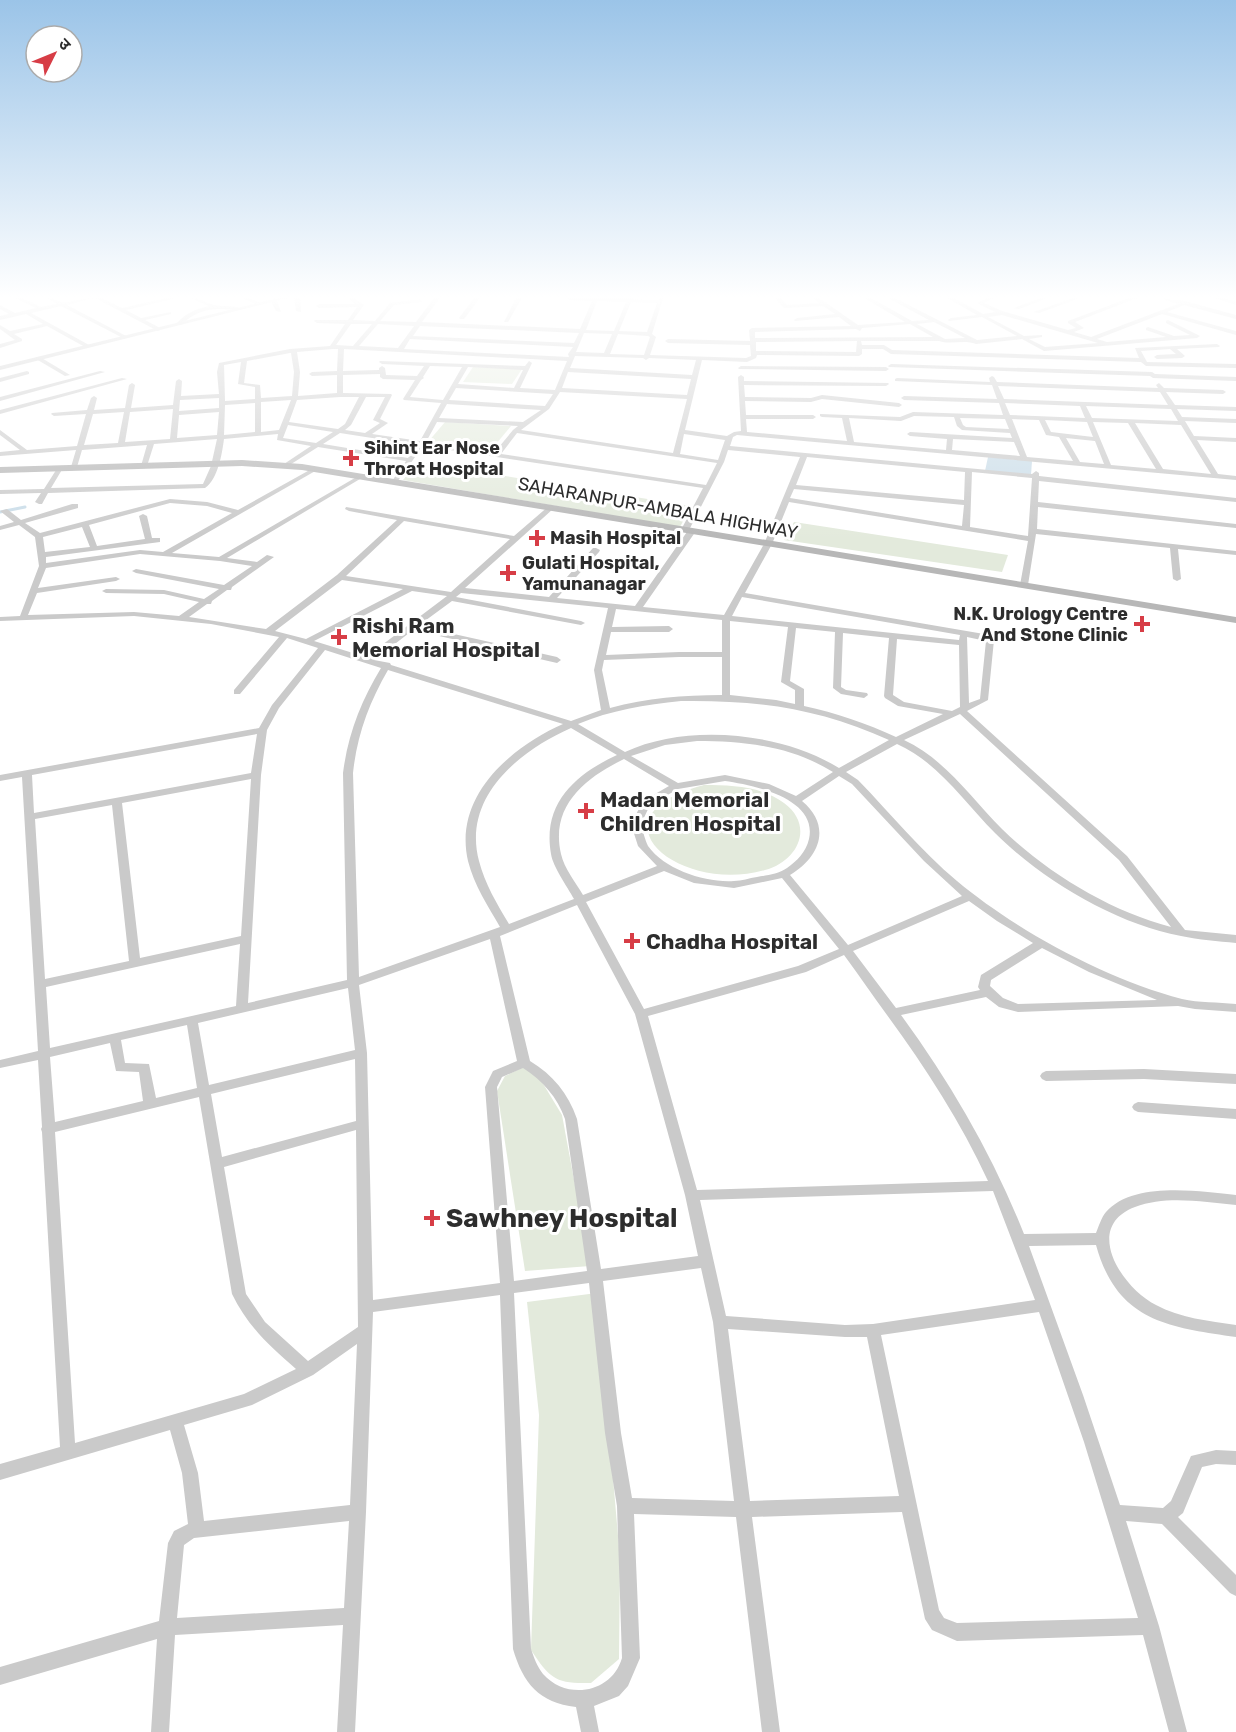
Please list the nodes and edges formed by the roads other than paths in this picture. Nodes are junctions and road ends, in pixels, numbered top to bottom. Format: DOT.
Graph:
graph roads {
  1 [pos="76,379"];
  2 [pos="124,379"];
  3 [pos="221,379"];
  4 [pos="242,379"];
  5 [pos="296,379"];
  6 [pos="341,379"];
  7 [pos="397,379"];
  8 [pos="420,379"];
  9 [pos="458,379"];
  10 [pos="521,379"];
  11 [pos="562,379"];
  12 [pos="695,379"];
  13 [pos="741,379"];
  14 [pos="992,379"];
  15 [pos="1155,379"];
  16 [pos="897,380"];
  17 [pos="179,381"];
  18 [pos="741,383"];
  19 [pos="795,384"];
  20 [pos="886,384"];
  21 [pos="994,384"];
  22 [pos="132,385"];
  23 [pos="454,386"];
  24 [pos="1161,389"];
  25 [pos="516,390"];
  26 [pos="558,391"];
  27 [pos="1224,392"];
  28 [pos="364,394"];
  29 [pos="340,395"];
  30 [pos="389,395"];
  31 [pos="691,397"];
  32 [pos="94,398"];
  33 [pos="177,398"];
  34 [pos="295,398"];
  35 [pos="904,398"];
  36 [pos="0,399"];
  37 [pos="742,399"];
  38 [pos="257,400"];
  39 [pos="797,400"];
  40 [pos="1000,400"];
  41 [pos="222,403"];
  42 [pos="445,403"];
  43 [pos="1082,403"];
  44 [pos="899,405"];
  45 [pos="1172,406"];
  46 [pos="57,407"];
  47 [pos="547,408"];
  48 [pos="1236,409"];
  49 [pos="128,410"];
  50 [pos="176,410"];
  51 [pos="0,412"];
  52 [pos="90,412"];
  53 [pos="54,414"];
  54 [pos="822,415"];
  55 [pos="956,415"];
  56 [pos="845,416"];
  57 [pos="743,417"];
  58 [pos="813,417"];
  59 [pos="1006,417"];
  60 [pos="1041,418"];
  61 [pos="436,420"];
  62 [pos="1090,420"];
  63 [pos="1130,421"];
  64 [pos="1180,421"];
  65 [pos="1236,421"];
  66 [pos="286,423"];
  67 [pos="51,424"];
  68 [pos="526,424"];
  69 [pos="340,431"];
  70 [pos="515,431"];
  71 [pos="1012,431"];
  72 [pos="0,432"];
  73 [pos="282,432"];
  74 [pos="682,432"];
  75 [pos="258,434"];
  76 [pos="744,434"];
  77 [pos="910,434"];
  78 [pos="366,435"];
  79 [pos="1062,436"];
  80 [pos="219,437"];
  81 [pos="950,437"];
  82 [pos="729,438"];
  83 [pos="1191,438"];
  84 [pos="1097,439"];
  85 [pos="1015,440"];
  86 [pos="1236,440"];
  87 [pos="173,441"];
  88 [pos="151,442"];
  89 [pos="320,444"];
  90 [pos="422,444"];
  91 [pos="851,444"];
  92 [pos="122,445"];
  93 [pos="80,448"];
  94 [pos="726,448"];
  95 [pos="26,452"];
  96 [pos="949,452"];
  97 [pos="0,454"];
  98 [pos="496,455"];
  99 [pos="676,455"];
  100 [pos="804,456"];
  101 [pos="1024,459"];
  102 [pos="411,460"];
  103 [pos="1036,460"];
  104 [pos="720,462"];
  105 [pos="214,464"];
  106 [pos="1078,464"];
  107 [pos="286,465"];
  108 [pos="144,466"];
  109 [pos="74,467"];
  110 [pos="1109,467"];
  111 [pos="60,468"];
  112 [pos="315,469"];
  113 [pos="0,470"];
  114 [pos="969,470"];
  115 [pos="1146,470"];
  116 [pos="1161,471"];
  117 [pos="362,476"];
  118 [pos="1216,476"];
  119 [pos="1035,477"];
  120 [pos="1236,478"];
  121 [pos="394,481"];
  122 [pos="708,487"];
  123 [pos="792,487"];
  124 [pos="1145,489"];
  125 [pos="48,491"];
  126 [pos="0,492"];
  127 [pos="787,500"];
  128 [pos="1236,500"];
  129 [pos="39,502"];
  130 [pos="968,503"];
  131 [pos="1034,504"];
  132 [pos="75,506"];
  133 [pos="550,507"];
  134 [pos="349,509"];
  135 [pos="4,511"];
  136 [pos="239,512"];
  137 [pos="143,516"];
  138 [pos="403,518"];
  139 [pos="20,522"];
  140 [pos="85,524"];
  141 [pos="1236,526"];
  142 [pos="0,528"];
  143 [pos="966,528"];
  144 [pos="688,531"];
  145 [pos="1032,535"];
  146 [pos="39,536"];
  147 [pos="515,538"];
  148 [pos="768,544"];
  149 [pos="1174,546"];
  150 [pos="94,548"];
  151 [pos="596,550"];
  152 [pos="165,554"];
  153 [pos="1236,554"];
  154 [pos="42,555"];
  155 [pos="270,556"];
  156 [pos="220,559"];
  157 [pos="259,565"];
  158 [pos="43,566"];
  159 [pos="136,571"];
  160 [pos="340,577"];
  161 [pos="116,579"];
  162 [pos="1177,579"];
  163 [pos="1024,585"];
  164 [pos="228,588"];
  165 [pos="412,588"];
  166 [pos="35,591"];
  167 [pos="106,591"];
  168 [pos="454,594"];
  169 [pos="739,594"];
  170 [pos="551,600"];
  171 [pos="208,602"];
  172 [pos="612,607"];
  173 [pos="636,609"];
  174 [pos="23,618"];
  175 [pos="182,618"];
  176 [pos="0,619"];
  177 [pos="726,619"];
  178 [pos="1236,620"];
  179 [pos="581,623"];
  180 [pos="412,627"];
  181 [pos="792,627"];
  182 [pos="669,629"];
  183 [pos="607,630"];
  184 [pos="268,632"];
  185 [pos="839,632"];
  186 [pos="285,635"];
  187 [pos="893,637"];
  188 [pos="962,638"];
  189 [pos="308,641"];
  190 [pos="324,646"];
  191 [pos="725,655"];
  192 [pos="601,658"];
  193 [pos="369,659"];
  194 [pos="556,660"];
  195 [pos="387,665"];
  196 [pos="237,692"];
  197 [pos="864,695"];
  198 [pos="726,698"];
  199 [pos="799,707"];
  200 [pos="606,710"];
  201 [pos="959,710"];
  202 [pos="569,723"];
  203 [pos="262,730"];
  204 [pos="895,739"];
  205 [pos="626,754"];
  206 [pos="839,770"];
  207 [pos="27,773"];
  208 [pos="256,775"];
  209 [pos="0,778"];
  210 [pos="674,785"];
  211 [pos="117,801"];
  212 [pos="795,801"];
  213 [pos="30,817"];
  214 [pos="662,867"];
  215 [pos="784,874"];
  216 [pos="969,897"];
  217 [pos="578,900"];
  218 [pos="507,929"];
  219 [pos="1182,933"];
  220 [pos="494,934"];
  221 [pos="246,939"];
  222 [pos="1236,939"];
  223 [pos="1042,943"];
  224 [pos="850,951"];
  225 [pos="135,964"];
  226 [pos="353,983"];
  227 [pos="41,984"];
  228 [pos="989,992"];
  229 [pos="1183,1004"];
  230 [pos="1236,1008"];
  231 [pos="242,1009"];
  232 [pos="892,1013"];
  233 [pos="641,1014"];
  234 [pos="192,1021"];
  235 [pos="115,1038"];
  236 [pos="361,1053"];
  237 [pos="44,1054"];
  238 [pos="524,1063"];
  239 [pos="0,1064"];
  240 [pos="1046,1076"];
  241 [pos="1236,1079"];
  242 [pos="204,1091"];
  243 [pos="150,1104"];
  244 [pos="1138,1107"];
  245 [pos="1236,1114"];
  246 [pos="362,1124"];
  247 [pos="47,1129"];
  248 [pos="216,1164"];
  249 [pos="994,1186"];
  250 [pos="692,1195"];
  251 [pos="1236,1200"];
  252 [pos="1101,1239"];
  253 [pos="1018,1240"];
  254 [pos="706,1261"];
  255 [pos="595,1275"];
  256 [pos="507,1287"];
  257 [pos="1044,1305"];
  258 [pos="366,1307"];
  259 [pos="720,1322"];
  260 [pos="873,1330"];
  261 [pos="364,1331"];
  262 [pos="1236,1331"];
  263 [pos="308,1370"];
  264 [pos="176,1420"];
  265 [pos="68,1452"];
  266 [pos="1236,1458"];
  267 [pos="0,1472"];
  268 [pos="908,1504"];
  269 [pos="625,1506"];
  270 [pos="743,1509"];
  271 [pos="358,1512"];
  272 [pos="1116,1513"];
  273 [pos="1166,1516"];
  274 [pos="197,1530"];
  275 [pos="1236,1587"];
  276 [pos="351,1616"];
  277 [pos="1150,1626"];
  278 [pos="167,1627"];
  279 [pos="0,1676"];
  280 [pos="584,1700"];
  281 [pos="160,1732"];
  282 [pos="346,1732"];
  283 [pos="590,1732"];
  284 [pos="771,1732"];
  285 [pos="1178,1732"];
  1 -- 36 [label="street"];
  2 -- 51 [label="street"];
  3 -- 41 [label="street"];
  4 -- 38 [label="street"];
  5 -- 34 [label="street"];
  6 -- 29 [label="street"];
  7 -- 30 [label="street"];
  8 -- 42 [label="street"];
  9 -- 23 [label="street"];
  10 -- 25 [label="street"];
  11 -- 26 [label="street"];
  12 -- 31 [label="street"];
  13 -- 18 [label="street"];
  14 -- 21 [label="street"];
  15 -- 24 [label="street"];
  16 -- 21 [label="street"];
  17 -- 33 [label="street"];
  18 -- 19 [label="street"];
  18 -- 37 [label="street"];
  19 -- 20 [label="street"];
  19 -- 39 [label="street"];
  21 -- 24 [label="street"];
  21 -- 40 [label="street"];
  22 -- 49 [label="street"];
  23 -- 25 [label="street"];
  23 -- 42 [label="street"];
  24 -- 27 [label="street"];
  24 -- 45 [label="street"];
  25 -- 26 [label="street"];
  26 -- 31 [label="street"];
  26 -- 47 [label="street"];
  28 -- 29 [label="street"];
  28 -- 30 [label="street"];
  28 -- 69 [label="street"];
  29 -- 34 [label="street"];
  30 -- 78 [label="street"];
  31 -- 74 [label="street"];
  32 -- 52 [label="street"];
  33 -- 41 [label="street"];
  33 -- 50 [label="street"];
  34 -- 38 [label="street"];
  34 -- 66 [label="street"];
  35 -- 40 [label="street"];
  37 -- 39 [label="street"];
  37 -- 57 [label="street"];
  38 -- 41 [label="street"];
  38 -- 75 [label="street"];
  39 -- 44 [label="street"];
  40 -- 43 [label="street"];
  40 -- 59 [label="street"];
  41 -- 50 [label="street"];
  41 -- 80 [label="street"];
  42 -- 47 [label="street"];
  42 -- 61 [label="street"];
  43 -- 45 [label="street"];
  43 -- 62 [label="street"];
  45 -- 48 [label="street"];
  45 -- 64 [label="street"];
  46 -- 53 [label="street"];
  47 -- 68 [label="street"];
  49 -- 50 [label="street"];
  49 -- 52 [label="street"];
  49 -- 92 [label="street"];
  50 -- 87 [label="street"];
  52 -- 53 [label="street"];
  52 -- 93 [label="street"];
  53 -- 67 [label="street"];
  54 -- 56 [label="street"];
  55 -- 56 [label="street"];
  55 -- 59 [label="street"];
  55 -- 71 [label="street"];
  56 -- 91 [label="street"];
  57 -- 58 [label="street"];
  57 -- 76 [label="street"];
  59 -- 60 [label="street"];
  59 -- 71 [label="street"];
  60 -- 62 [label="street"];
  60 -- 79 [label="street"];
  61 -- 68 [label="street"];
  61 -- 90 [label="street"];
  62 -- 63 [label="street"];
  62 -- 84 [label="street"];
  63 -- 64 [label="street"];
  63 -- 116 [label="street"];
  64 -- 65 [label="street"];
  64 -- 83 [label="street"];
  66 -- 69 [label="street"];
  66 -- 73 [label="street"];
  68 -- 70 [label="street"];
  69 -- 78 [label="street"];
  69 -- 89 [label="street"];
  70 -- 98 [label="street"];
  70 -- 99 [label="street"];
  71 -- 85 [label="street"];
  72 -- 95 [label="street"];
  73 -- 75 [label="street"];
  73 -- 89 [label="street"];
  74 -- 82 [label="street"];
  74 -- 99 [label="street"];
  75 -- 80 [label="street"];
  76 -- 82 [label="street"];
  76 -- 91 [label="street"];
  77 -- 81 [label="street"];
  78 -- 90 [label="street"];
  79 -- 84 [label="street"];
  79 -- 106 [label="street"];
  80 -- 87 [label="street"];
  80 -- 105 [label="street"];
  81 -- 85 [label="street"];
  81 -- 96 [label="street"];
  82 -- 94 [label="street"];
  83 -- 86 [label="street"];
  83 -- 118 [label="street"];
  84 -- 110 [label="street"];
  85 -- 101 [label="street"];
  87 -- 88 [label="street"];
  88 -- 92 [label="street"];
  88 -- 108 [label="street"];
  89 -- 102 [label="street"];
  89 -- 107 [label="street"];
  90 -- 98 [label="street"];
  90 -- 102 [label="street"];
  91 -- 96 [label="street"];
  92 -- 93 [label="street"];
  93 -- 95 [label="street"];
  93 -- 109 [label="street"];
  94 -- 100 [label="street"];
  94 -- 104 [label="street"];
  95 -- 97 [label="street"];
  96 -- 101 [label="street"];
  98 -- 122 [label="street"];
  99 -- 104 [label="street"];
  100 -- 114 [label="street"];
  100 -- 123 [label="street"];
  101 -- 103 [label="street"];
  102 -- 121 [label="street"];
  103 -- 106 [label="street"];
  103 -- 119 [label="street"];
  104 -- 122 [label="street"];
  105 -- 107 [label="main road, SAHARANPUR-AMBALA HIGHWAY"];
  105 -- 108 [label="main road, SAHARANPUR-AMBALA HIGHWAY"];
  105 -- 125 [label="street"];
  106 -- 110 [label="street"];
  107 -- 112 [label="main road, SAHARANPUR-AMBALA HIGHWAY"];
  108 -- 109 [label="main road, SAHARANPUR-AMBALA HIGHWAY"];
  109 -- 111 [label="main road, SAHARANPUR-AMBALA HIGHWAY"];
  110 -- 115 [label="street"];
  111 -- 113 [label="main road, SAHARANPUR-AMBALA HIGHWAY"];
  111 -- 125 [label="street"];
  112 -- 117 [label="main road, SAHARANPUR-AMBALA HIGHWAY"];
  112 -- 136 [label="street"];
  114 -- 119 [label="street"];
  114 -- 130 [label="street"];
  115 -- 116 [label="street"];
  115 -- 124 [label="street"];
  116 -- 118 [label="street"];
  117 -- 121 [label="main road, SAHARANPUR-AMBALA HIGHWAY"];
  117 -- 156 [label="street"];
  118 -- 120 [label="street"];
  119 -- 124 [label="street"];
  119 -- 131 [label="street"];
  121 -- 133 [label="main road, SAHARANPUR-AMBALA HIGHWAY"];
  122 -- 144 [label="street"];
  123 -- 127 [label="street"];
  123 -- 130 [label="street"];
  124 -- 128 [label="street"];
  125 -- 126 [label="street"];
  125 -- 129 [label="street"];
  127 -- 143 [label="street"];
  127 -- 148 [label="street"];
  130 -- 143 [label="street"];
  131 -- 141 [label="street"];
  131 -- 145 [label="street"];
  132 -- 139 [label="street"];
  133 -- 144 [label="main road, SAHARANPUR-AMBALA HIGHWAY"];
  133 -- 147 [label="street"];
  134 -- 138 [label="street"];
  135 -- 139 [label="street"];
  136 -- 140 [label="street"];
  136 -- 152 [label="street"];
  137 -- 150 [label="street"];
  138 -- 147 [label="street"];
  138 -- 160 [label="street"];
  139 -- 142 [label="street"];
  139 -- 146 [label="street"];
  140 -- 146 [label="street"];
  140 -- 150 [label="street"];
  143 -- 145 [label="street"];
  144 -- 148 [label="main road, SAHARANPUR-AMBALA HIGHWAY"];
  144 -- 173 [label="street"];
  145 -- 149 [label="street"];
  145 -- 163 [label="street"];
  146 -- 154 [label="street"];
  147 -- 168 [label="street"];
  148 -- 163 [label="main road, SAHARANPUR-AMBALA HIGHWAY"];
  148 -- 169 [label="street"];
  149 -- 153 [label="street"];
  149 -- 162 [label="street"];
  150 -- 154 [label="street"];
  151 -- 170 [label="street"];
  152 -- 156 [label="street"];
  152 -- 158 [label="street"];
  154 -- 158 [label="street"];
  155 -- 157 [label="street"];
  156 -- 157 [label="street"];
  157 -- 164 [label="street"];
  158 -- 166 [label="street"];
  159 -- 164 [label="street"];
  160 -- 165 [label="street"];
  160 -- 184 [label="street"];
  161 -- 166 [label="street"];
  163 -- 178 [label="main road, SAHARANPUR-AMBALA HIGHWAY"];
  164 -- 171 [label="street"];
  165 -- 168 [label="street"];
  165 -- 189 [label="street"];
  166 -- 174 [label="street"];
  167 -- 171 [label="street"];
  168 -- 170 [label="street"];
  168 -- 179 [label="street"];
  168 -- 180 [label="street"];
  169 -- 177 [label="street"];
  169 -- 188 [label="street"];
  170 -- 172 [label="street"];
  171 -- 175 [label="street"];
  172 -- 173 [label="street"];
  172 -- 183 [label="street"];
  173 -- 177 [label="street"];
  174 -- 175 [label="street"];
  174 -- 176 [label="street"];
  175 -- 184 [label="street"];
  177 -- 181 [label="street"];
  177 -- 191 [label="street"];
  180 -- 193 [label="street"];
  180 -- 194 [label="street"];
  181 -- 185 [label="street"];
  181 -- 199 [label="street"];
  182 -- 183 [label="street"];
  183 -- 192 [label="street"];
  184 -- 186 [label="street"];
  185 -- 187 [label="street"];
  185 -- 197 [label="street"];
  186 -- 189 [label="street"];
  186 -- 196 [label="street"];
  187 -- 188 [label="street"];
  187 -- 201 [label="street"];
  188 -- 201 [label="street"];
  188 -- 201 [label="street"];
  189 -- 190 [label="street"];
  190 -- 193 [label="street"];
  190 -- 203 [label="street"];
  191 -- 192 [label="street"];
  191 -- 198 [label="street"];
  192 -- 200 [label="street"];
  193 -- 195 [label="street"];
  195 -- 202 [label="street"];
  195 -- 226 [label="street"];
  198 -- 199 [label="street"];
  198 -- 200 [label="street"];
  199 -- 204 [label="street"];
  200 -- 202 [label="street"];
  201 -- 204 [label="street"];
  201 -- 219 [label="street"];
  202 -- 205 [label="street"];
  202 -- 218 [label="street"];
  203 -- 207 [label="street"];
  203 -- 208 [label="street"];
  204 -- 206 [label="street"];
  204 -- 219 [label="street"];
  205 -- 206 [label="street"];
  205 -- 210 [label="street"];
  205 -- 217 [label="street"];
  206 -- 212 [label="street"];
  206 -- 216 [label="street"];
  207 -- 209 [label="street"];
  207 -- 213 [label="street"];
  208 -- 211 [label="street"];
  208 -- 221 [label="street"];
  210 -- 212 [label="street"];
  210 -- 214 [label="street"];
  211 -- 213 [label="street"];
  211 -- 225 [label="street"];
  212 -- 215 [label="street"];
  213 -- 227 [label="street"];
  214 -- 215 [label="street"];
  214 -- 217 [label="street"];
  215 -- 224 [label="street"];
  216 -- 223 [label="street"];
  216 -- 224 [label="street"];
  217 -- 218 [label="street"];
  217 -- 233 [label="street"];
  218 -- 220 [label="street"];
  219 -- 222 [label="street"];
  220 -- 226 [label="street"];
  220 -- 238 [label="street"];
  221 -- 225 [label="street"];
  221 -- 231 [label="street"];
  223 -- 228 [label="street"];
  223 -- 229 [label="street"];
  224 -- 232 [label="street"];
  224 -- 233 [label="street"];
  225 -- 227 [label="street"];
  226 -- 231 [label="street"];
  226 -- 236 [label="street"];
  227 -- 237 [label="street"];
  228 -- 229 [label="street"];
  228 -- 232 [label="street"];
  229 -- 230 [label="street"];
  231 -- 234 [label="street"];
  232 -- 249 [label="street"];
  233 -- 250 [label="street"];
  234 -- 235 [label="street"];
  234 -- 242 [label="street"];
  235 -- 237 [label="street"];
  235 -- 243 [label="street"];
  236 -- 242 [label="street"];
  236 -- 246 [label="street"];
  237 -- 239 [label="street"];
  237 -- 247 [label="street"];
  238 -- 255 [label="street"];
  238 -- 256 [label="street"];
  240 -- 241 [label="street"];
  242 -- 243 [label="street"];
  242 -- 248 [label="street"];
  243 -- 247 [label="street"];
  244 -- 245 [label="street"];
  246 -- 248 [label="street"];
  246 -- 258 [label="street"];
  247 -- 265 [label="street"];
  248 -- 263 [label="street"];
  249 -- 250 [label="street"];
  249 -- 253 [label="street"];
  250 -- 254 [label="street"];
  251 -- 252 [label="street"];
  252 -- 253 [label="street"];
  252 -- 262 [label="street"];
  253 -- 257 [label="street"];
  254 -- 255 [label="street"];
  254 -- 259 [label="street"];
  255 -- 256 [label="street"];
  255 -- 269 [label="street"];
  256 -- 258 [label="street"];
  256 -- 280 [label="street"];
  257 -- 260 [label="street"];
  257 -- 272 [label="street"];
  258 -- 261 [label="street"];
  259 -- 260 [label="street"];
  259 -- 270 [label="street"];
  260 -- 268 [label="street"];
  261 -- 263 [label="street"];
  261 -- 271 [label="street"];
  263 -- 264 [label="street"];
  264 -- 265 [label="street"];
  264 -- 274 [label="street"];
  265 -- 267 [label="street"];
  266 -- 273 [label="street"];
  268 -- 270 [label="street"];
  268 -- 277 [label="street"];
  269 -- 270 [label="street"];
  269 -- 280 [label="street"];
  270 -- 284 [label="street"];
  271 -- 274 [label="street"];
  271 -- 276 [label="street"];
  272 -- 273 [label="street"];
  272 -- 277 [label="street"];
  273 -- 275 [label="street"];
  274 -- 278 [label="street"];
  276 -- 278 [label="street"];
  276 -- 282 [label="street"];
  277 -- 285 [label="street"];
  278 -- 279 [label="street"];
  278 -- 281 [label="street"];
  280 -- 283 [label="street"];
}
